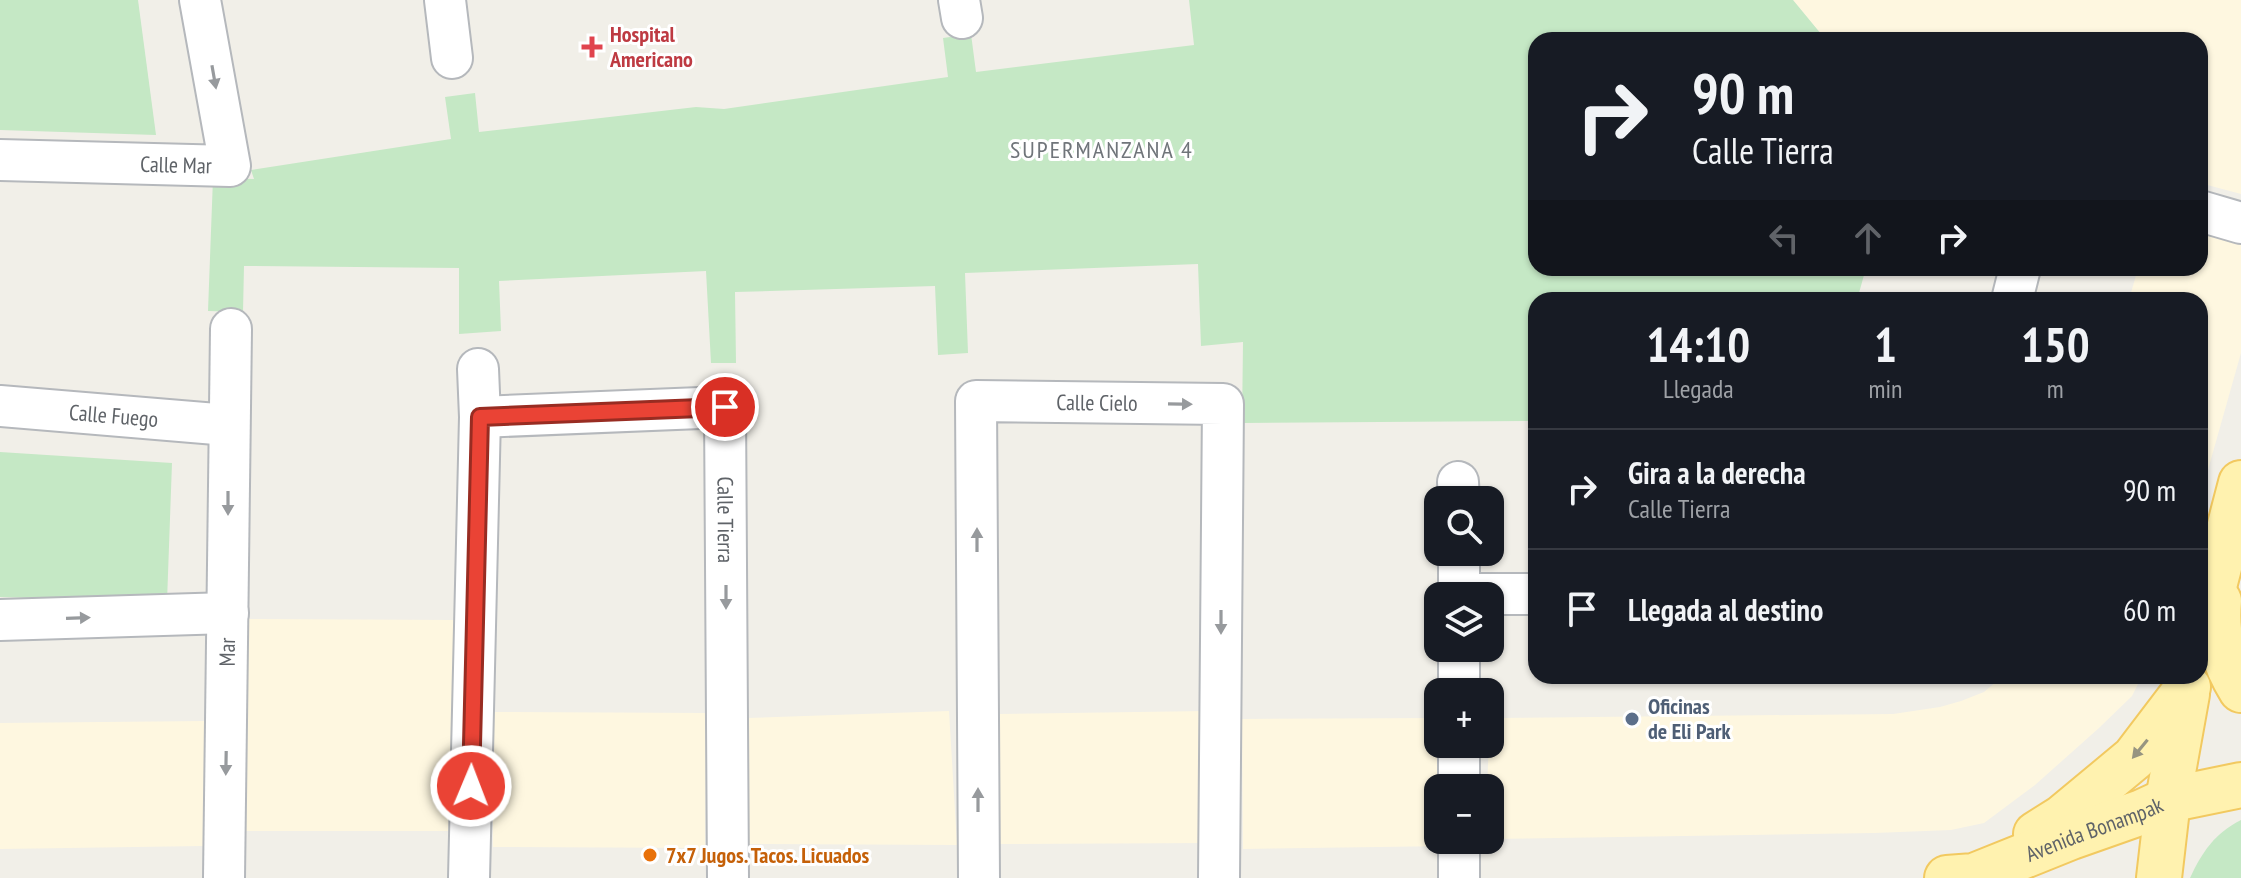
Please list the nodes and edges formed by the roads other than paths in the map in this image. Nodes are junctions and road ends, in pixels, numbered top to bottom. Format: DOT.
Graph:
graph roads {
  1 [pos="200,0"];
  2 [pos="445,0"];
  3 [pos="452,58"];
  4 [pos="0,160"];
  5 [pos="2208,213"];
  6 [pos="2241,223"];
  7 [pos="231,329"];
  8 [pos="478,369"];
  9 [pos="0,406"];
  10 [pos="480,417"];
  11 [pos="228,425"];
  12 [pos="2241,483"];
  13 [pos="2223,551"];
  14 [pos="1504,594"];
  15 [pos="1528,594"];
  16 [pos="2208,609"];
  17 [pos="228,613"];
  18 [pos="0,620"];
  19 [pos="2188,684"];
  20 [pos="2189,684"];
  21 [pos="2241,690"];
  22 [pos="2240,785"];
  23 [pos="2168,800"];
  24 [pos="1459,854"];
  25 [pos="1961,877"];
  26 [pos="224,878"];
  27 [pos="469,878"];
  28 [pos="728,878"];
  29 [pos="979,878"];
  30 [pos="1219,878"];
  31 [pos="1459,878"];
  32 [pos="2159,878"];
  1 -- 4 [label="street, Calle Mar, one-way"];
  2 -- 3 [label="street"];
  5 -- 6 [label="street"];
  7 -- 11 [label="street"];
  8 -- 10 [label="street"];
  9 -- 11 [label="street, Calle Fuego"];
  10 -- 27 [label="street"];
  10 -- 28 [label="street, Calle Tierra, one-way"];
  11 -- 17 [label="street, Mar, one-way"];
  12 -- 13 [label="main road"];
  13 -- 16 [label="main road"];
  13 -- 21 [label="main road"];
  14 -- 15 [label="street"];
  18 -- 17 [label="street, one-way"];
  17 -- 26 [label="street, Mar, one-way"];
  19 -- 25 [label="main road, one-way"];
  20 -- 23 [label="main road"];
  22 -- 23 [label="main road, Avenida Bonampak"];
  22 -- 32 [label="main road"];
  23 -- 25 [label="main road, Avenida Bonampak"];
  23 -- 32 [label="main road"];
  24 -- 31 [label="street"];
  29 -- 30 [label="street, Calle Cielo, one-way"];
}
